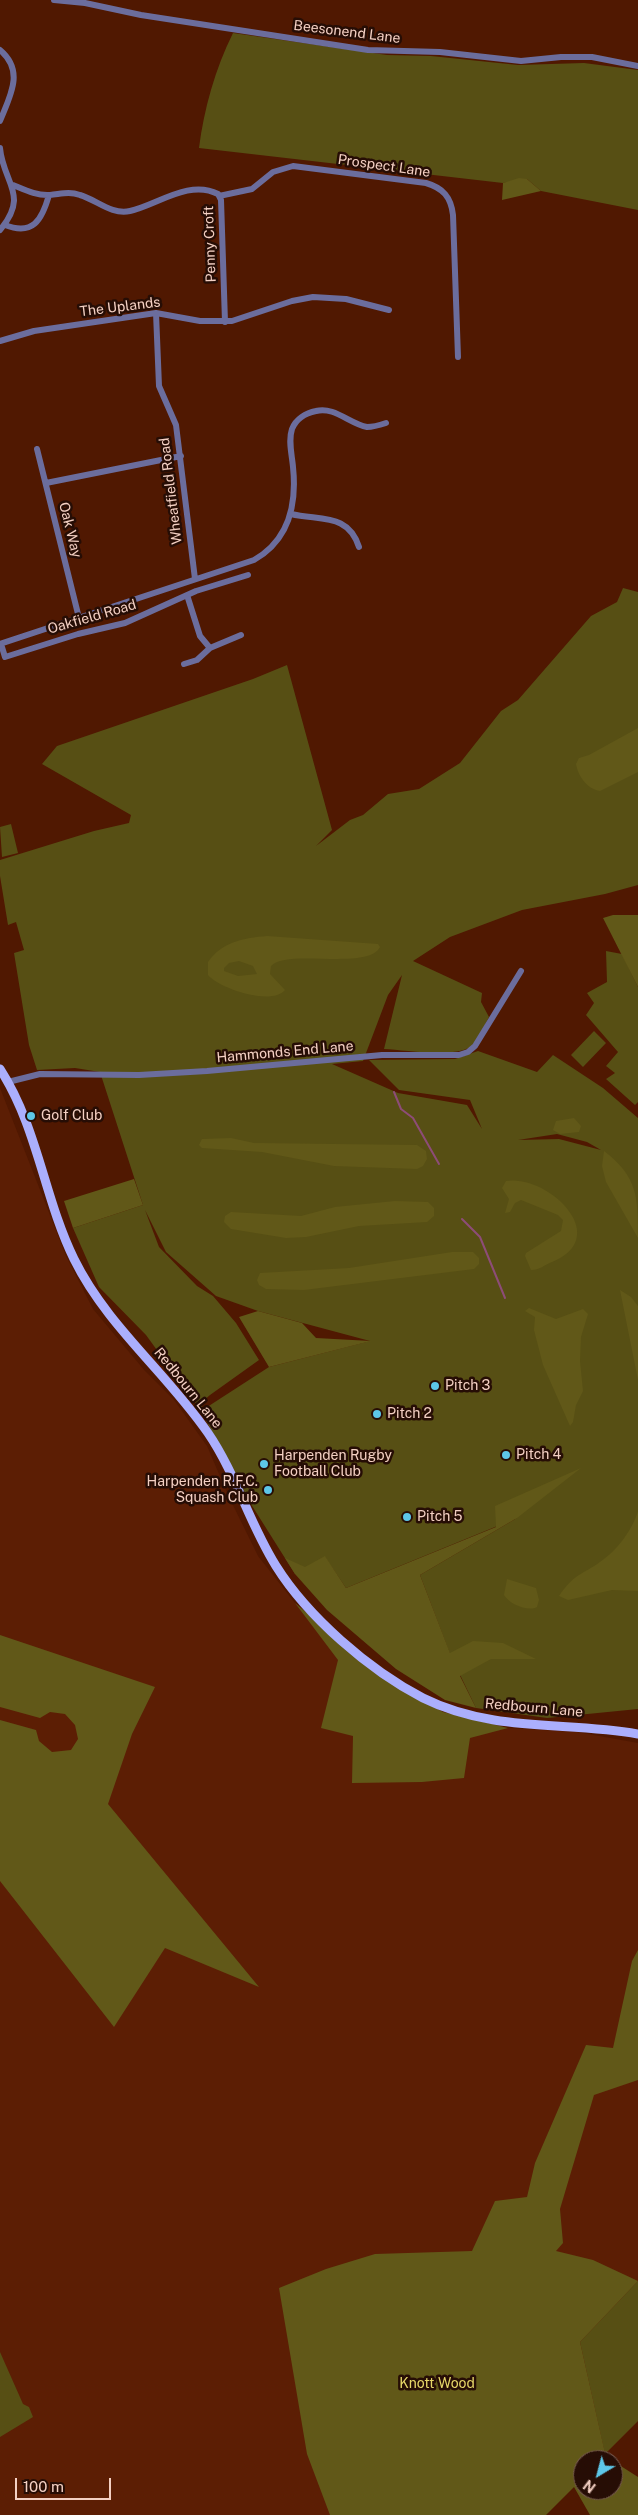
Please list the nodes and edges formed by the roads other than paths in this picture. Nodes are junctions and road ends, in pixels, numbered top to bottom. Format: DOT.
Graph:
graph roads {
  1 [pos="54,0"];
  2 [pos="0,50"];
  3 [pos="638,66"];
  4 [pos="0,121"];
  5 [pos="0,148"];
  6 [pos="0,153"];
  7 [pos="13,186"];
  8 [pos="49,195"];
  9 [pos="219,196"];
  10 [pos="2,228"];
  11 [pos="389,310"];
  12 [pos="156,313"];
  13 [pos="225,322"];
  14 [pos="0,341"];
  15 [pos="458,357"];
  16 [pos="386,423"];
  17 [pos="37,449"];
  18 [pos="181,456"];
  19 [pos="46,483"];
  20 [pos="291,514"];
  21 [pos="359,547"];
  22 [pos="248,575"];
  23 [pos="194,579"];
  24 [pos="196,591"];
  25 [pos="187,595"];
  26 [pos="79,618"];
  27 [pos="241,634"];
  28 [pos="1,644"];
  29 [pos="210,648"];
  30 [pos="184,664"];
  31 [pos="520,971"];
  32 [pos="0,1069"];
  33 [pos="8,1082"];
  34 [pos="638,1734"];
  1 -- 3 [label="street, Beesonend Lane"];
  2 -- 4 [label="street"];
  5 -- 6 [label="street"];
  6 -- 7 [label="street"];
  7 -- 8 [label="street, Penny Croft"];
  7 -- 10 [label="street"];
  8 -- 9 [label="street, Penny Croft"];
  8 -- 10 [label="street"];
  9 -- 13 [label="street, Penny Croft"];
  9 -- 15 [label="street, Prospect Lane"];
  11 -- 13 [label="street, The Uplands"];
  12 -- 13 [label="street, The Uplands"];
  12 -- 14 [label="street, The Uplands"];
  12 -- 18 [label="street, Wheatfield Road"];
  16 -- 20 [label="street"];
  17 -- 19 [label="street, Oak Way"];
  18 -- 19 [label="street"];
  18 -- 23 [label="street, Wheatfield Road"];
  19 -- 26 [label="street, Oak Way"];
  20 -- 21 [label="street"];
  20 -- 23 [label="street, Oakfield Road"];
  22 -- 24 [label="street, Oakfield Road"];
  23 -- 24 [label="street"];
  23 -- 26 [label="street, Oakfield Road"];
  24 -- 25 [label="street, Oakfield Road"];
  25 -- 28 [label="street, Oakfield Road"];
  25 -- 29 [label="street"];
  26 -- 28 [label="street, Oakfield Road"];
  27 -- 29 [label="street"];
  29 -- 30 [label="street"];
  31 -- 33 [label="street, Hammonds End Lane"];
  32 -- 33 [label="main road, Redbourn Lane"];
  33 -- 34 [label="main road, Redbourn Lane"];
}
